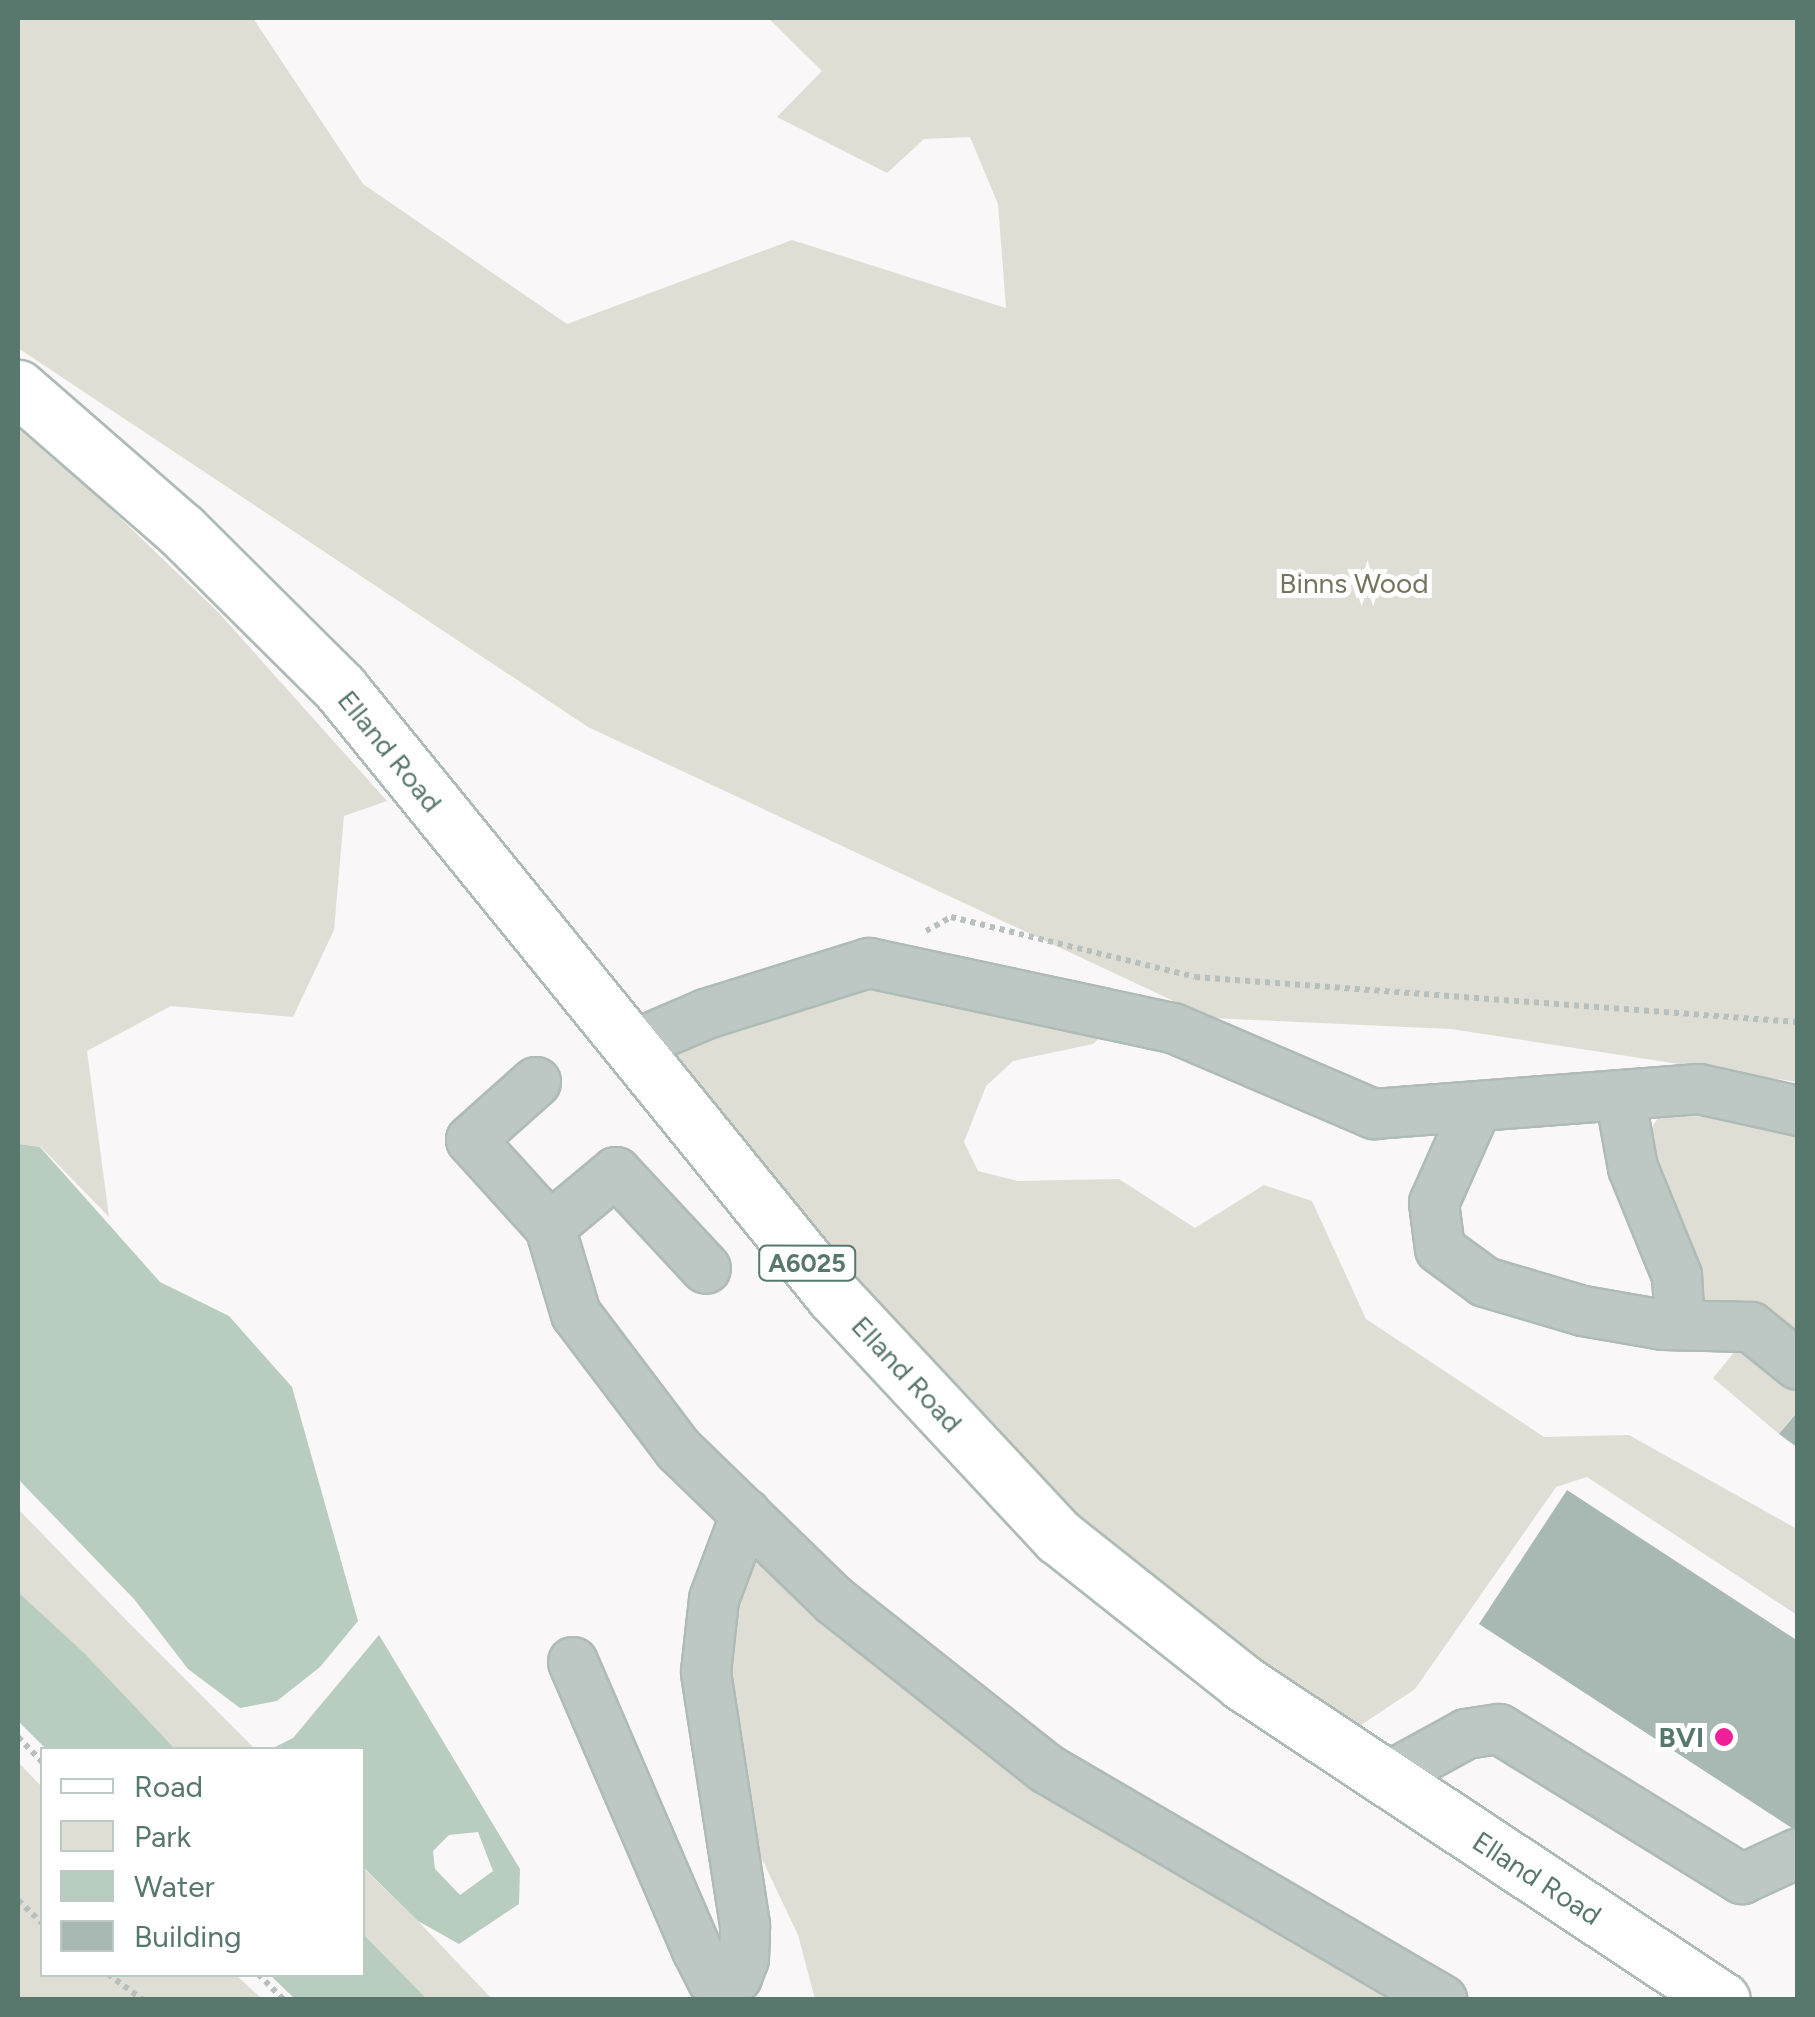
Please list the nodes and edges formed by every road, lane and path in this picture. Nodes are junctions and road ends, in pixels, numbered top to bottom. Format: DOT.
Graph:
graph roads {
  1 [pos="18,388"];
  2 [pos="869,963"];
  3 [pos="1798,1022"];
  4 [pos="631,1046"];
  5 [pos="536,1082"];
  6 [pos="1620,1096"];
  7 [pos="1476,1111"];
  8 [pos="1798,1111"];
  9 [pos="550,1228"];
  10 [pos="706,1269"];
  11 [pos="1680,1325"];
  12 [pos="1798,1365"];
  13 [pos="746,1514"];
  14 [pos="573,1662"];
  15 [pos="18,1737"];
  16 [pos="40,1760"];
  17 [pos="1386,1778"];
  18 [pos="1798,1853"];
  19 [pos="18,1900"];
  20 [pos="40,1921"];
  21 [pos="112,1977"];
  22 [pos="261,1977"];
  23 [pos="143,2000"];
  24 [pos="284,2000"];
  25 [pos="1442,2000"];
  26 [pos="1722,2000"];
  1 -- 4 [label="main road, Elland Road / A6025"];
  2 -- 3 [label="path"];
  2 -- 4 [label="street"];
  2 -- 7 [label="street"];
  4 -- 17 [label="main road, Elland Road / A6025"];
  5 -- 9 [label="street"];
  6 -- 7 [label="street"];
  6 -- 8 [label="street"];
  6 -- 11 [label="street"];
  7 -- 11 [label="street"];
  9 -- 10 [label="street"];
  9 -- 13 [label="street"];
  11 -- 12 [label="street"];
  13 -- 14 [label="street"];
  13 -- 25 [label="street"];
  15 -- 16 [label="path"];
  17 -- 18 [label="street"];
  17 -- 26 [label="main road, Elland Road / A6025"];
  19 -- 20 [label="path"];
  21 -- 23 [label="path"];
  22 -- 24 [label="path"];
}
